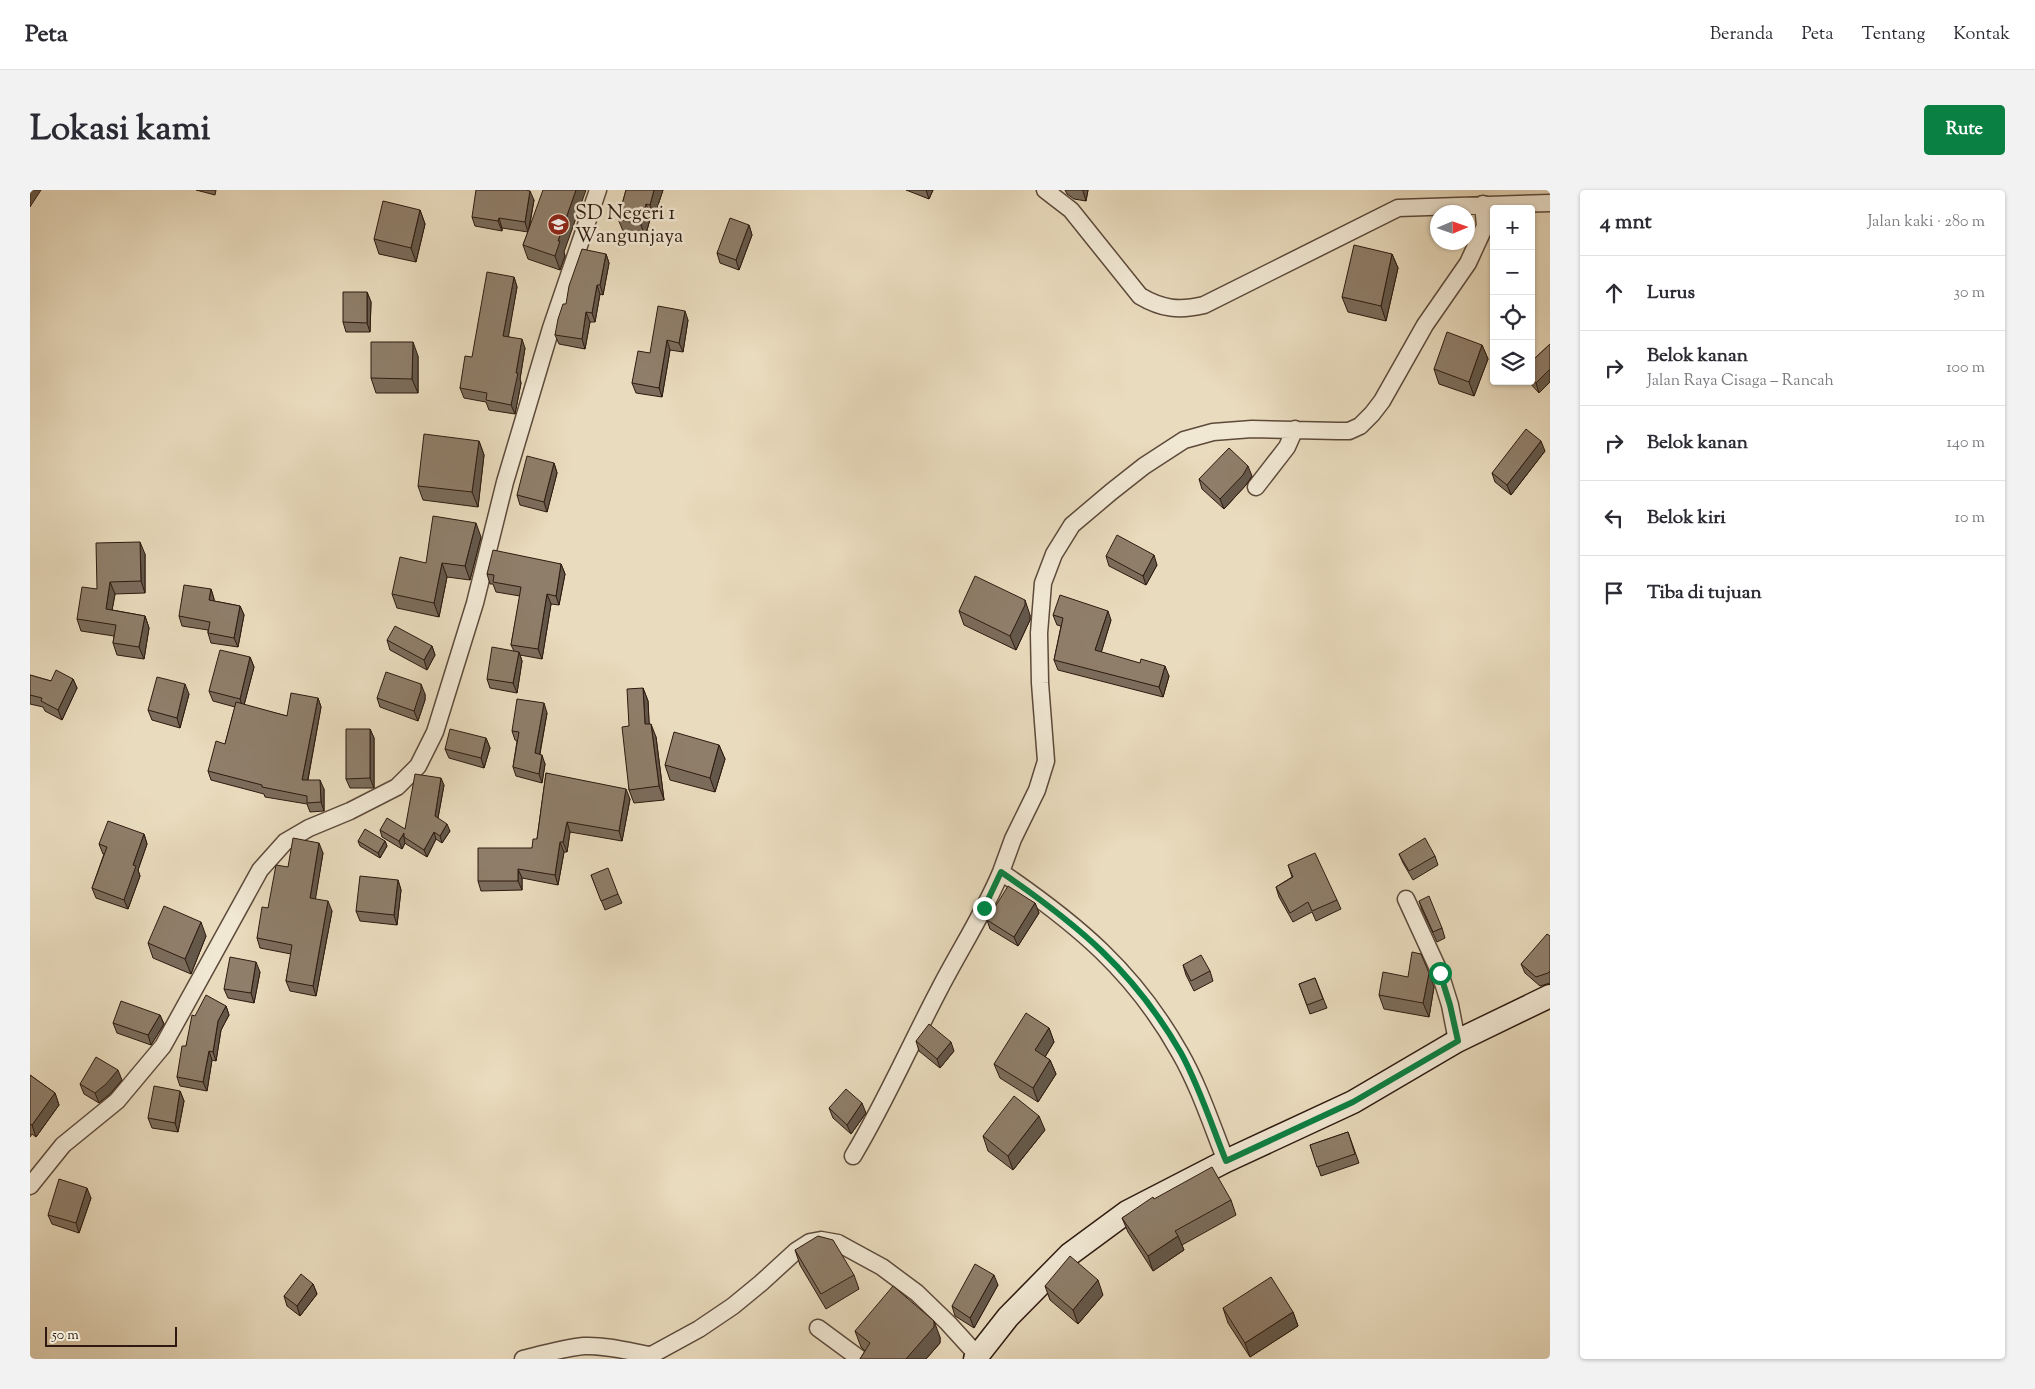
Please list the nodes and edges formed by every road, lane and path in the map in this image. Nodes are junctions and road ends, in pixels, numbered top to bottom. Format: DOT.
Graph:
graph roads {
  1 [pos="598,190"];
  2 [pos="1045,190"];
  3 [pos="1550,203"];
  4 [pos="1483,204"];
  5 [pos="1295,429"];
  6 [pos="1256,488"];
  7 [pos="1001,872"];
  8 [pos="1406,899"];
  9 [pos="1550,996"];
  10 [pos="1458,1041"];
  11 [pos="853,1156"];
  12 [pos="1226,1161"];
  13 [pos="30,1186"];
  14 [pos="818,1328"];
  15 [pos="647,1357"];
  16 [pos="976,1357"];
  17 [pos="524,1359"];
  18 [pos="860,1359"];
  1 -- 13 [label="street"];
  2 -- 4 [label="street"];
  3 -- 4 [label="street"];
  4 -- 5 [label="street"];
  5 -- 6 [label="street"];
  5 -- 7 [label="street"];
  7 -- 11 [label="street"];
  7 -- 12 [label="street"];
  8 -- 10 [label="street"];
  9 -- 10 [label="main road"];
  10 -- 12 [label="main road"];
  12 -- 16 [label="main road"];
  14 -- 18 [label="street"];
  15 -- 16 [label="street"];
  15 -- 17 [label="street"];
}
